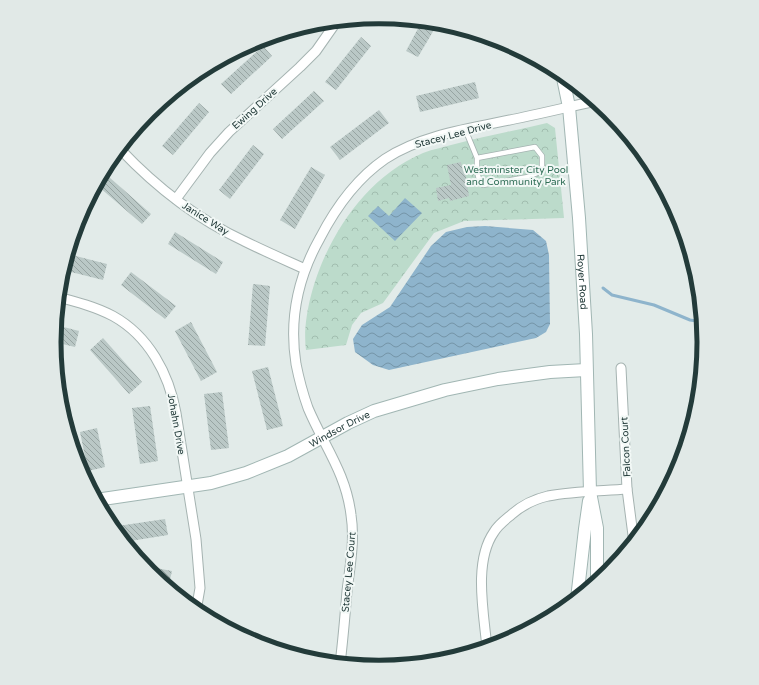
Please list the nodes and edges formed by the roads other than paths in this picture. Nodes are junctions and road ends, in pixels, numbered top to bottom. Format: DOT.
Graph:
graph roads {
  1 [pos="331,28"];
  2 [pos="564,84"];
  3 [pos="589,102"];
  4 [pos="569,107"];
  5 [pos="465,129"];
  6 [pos="124,153"];
  7 [pos="477,158"];
  8 [pos="176,199"];
  9 [pos="305,269"];
  10 [pos="64,299"];
  11 [pos="621,368"];
  12 [pos="586,370"];
  13 [pos="323,438"];
  14 [pos="188,487"];
  15 [pos="627,489"];
  16 [pos="590,492"];
  17 [pos="102,499"];
  18 [pos="633,535"];
  19 [pos="597,576"];
  20 [pos="578,591"];
  21 [pos="197,603"];
  22 [pos="487,642"];
  23 [pos="341,658"];
  1 -- 8 [label="street, Ewing Drive"];
  2 -- 4 [label="street, Royer Road"];
  3 -- 4 [label="street, Stacey Lee Drive"];
  4 -- 5 [label="street, Stacey Lee Drive"];
  4 -- 12 [label="street, Royer Road"];
  5 -- 7 [label="lane"];
  5 -- 9 [label="street, Stacey Lee Drive"];
  6 -- 8 [label="street, Janice Way"];
  7 -- 7 [label="lane"];
  8 -- 9 [label="street, Janice Way"];
  9 -- 13 [label="street, Stacey Lee Drive"];
  10 -- 14 [label="street, Johahn Drive"];
  11 -- 15 [label="street, Falcon Court"];
  12 -- 13 [label="street, Windsor Drive"];
  12 -- 16 [label="street, Royer Road"];
  13 -- 14 [label="street, Windsor Drive"];
  13 -- 23 [label="street, Stacey Lee Court"];
  14 -- 17 [label="street, Windsor Drive"];
  14 -- 21 [label="street, Johahn Drive"];
  15 -- 16 [label="street, Falcon Court"];
  15 -- 18 [label="street"];
  16 -- 19 [label="street, Royer Road"];
  16 -- 20 [label="street, Royer Road"];
  16 -- 22 [label="street, Falcon Court"];
}
